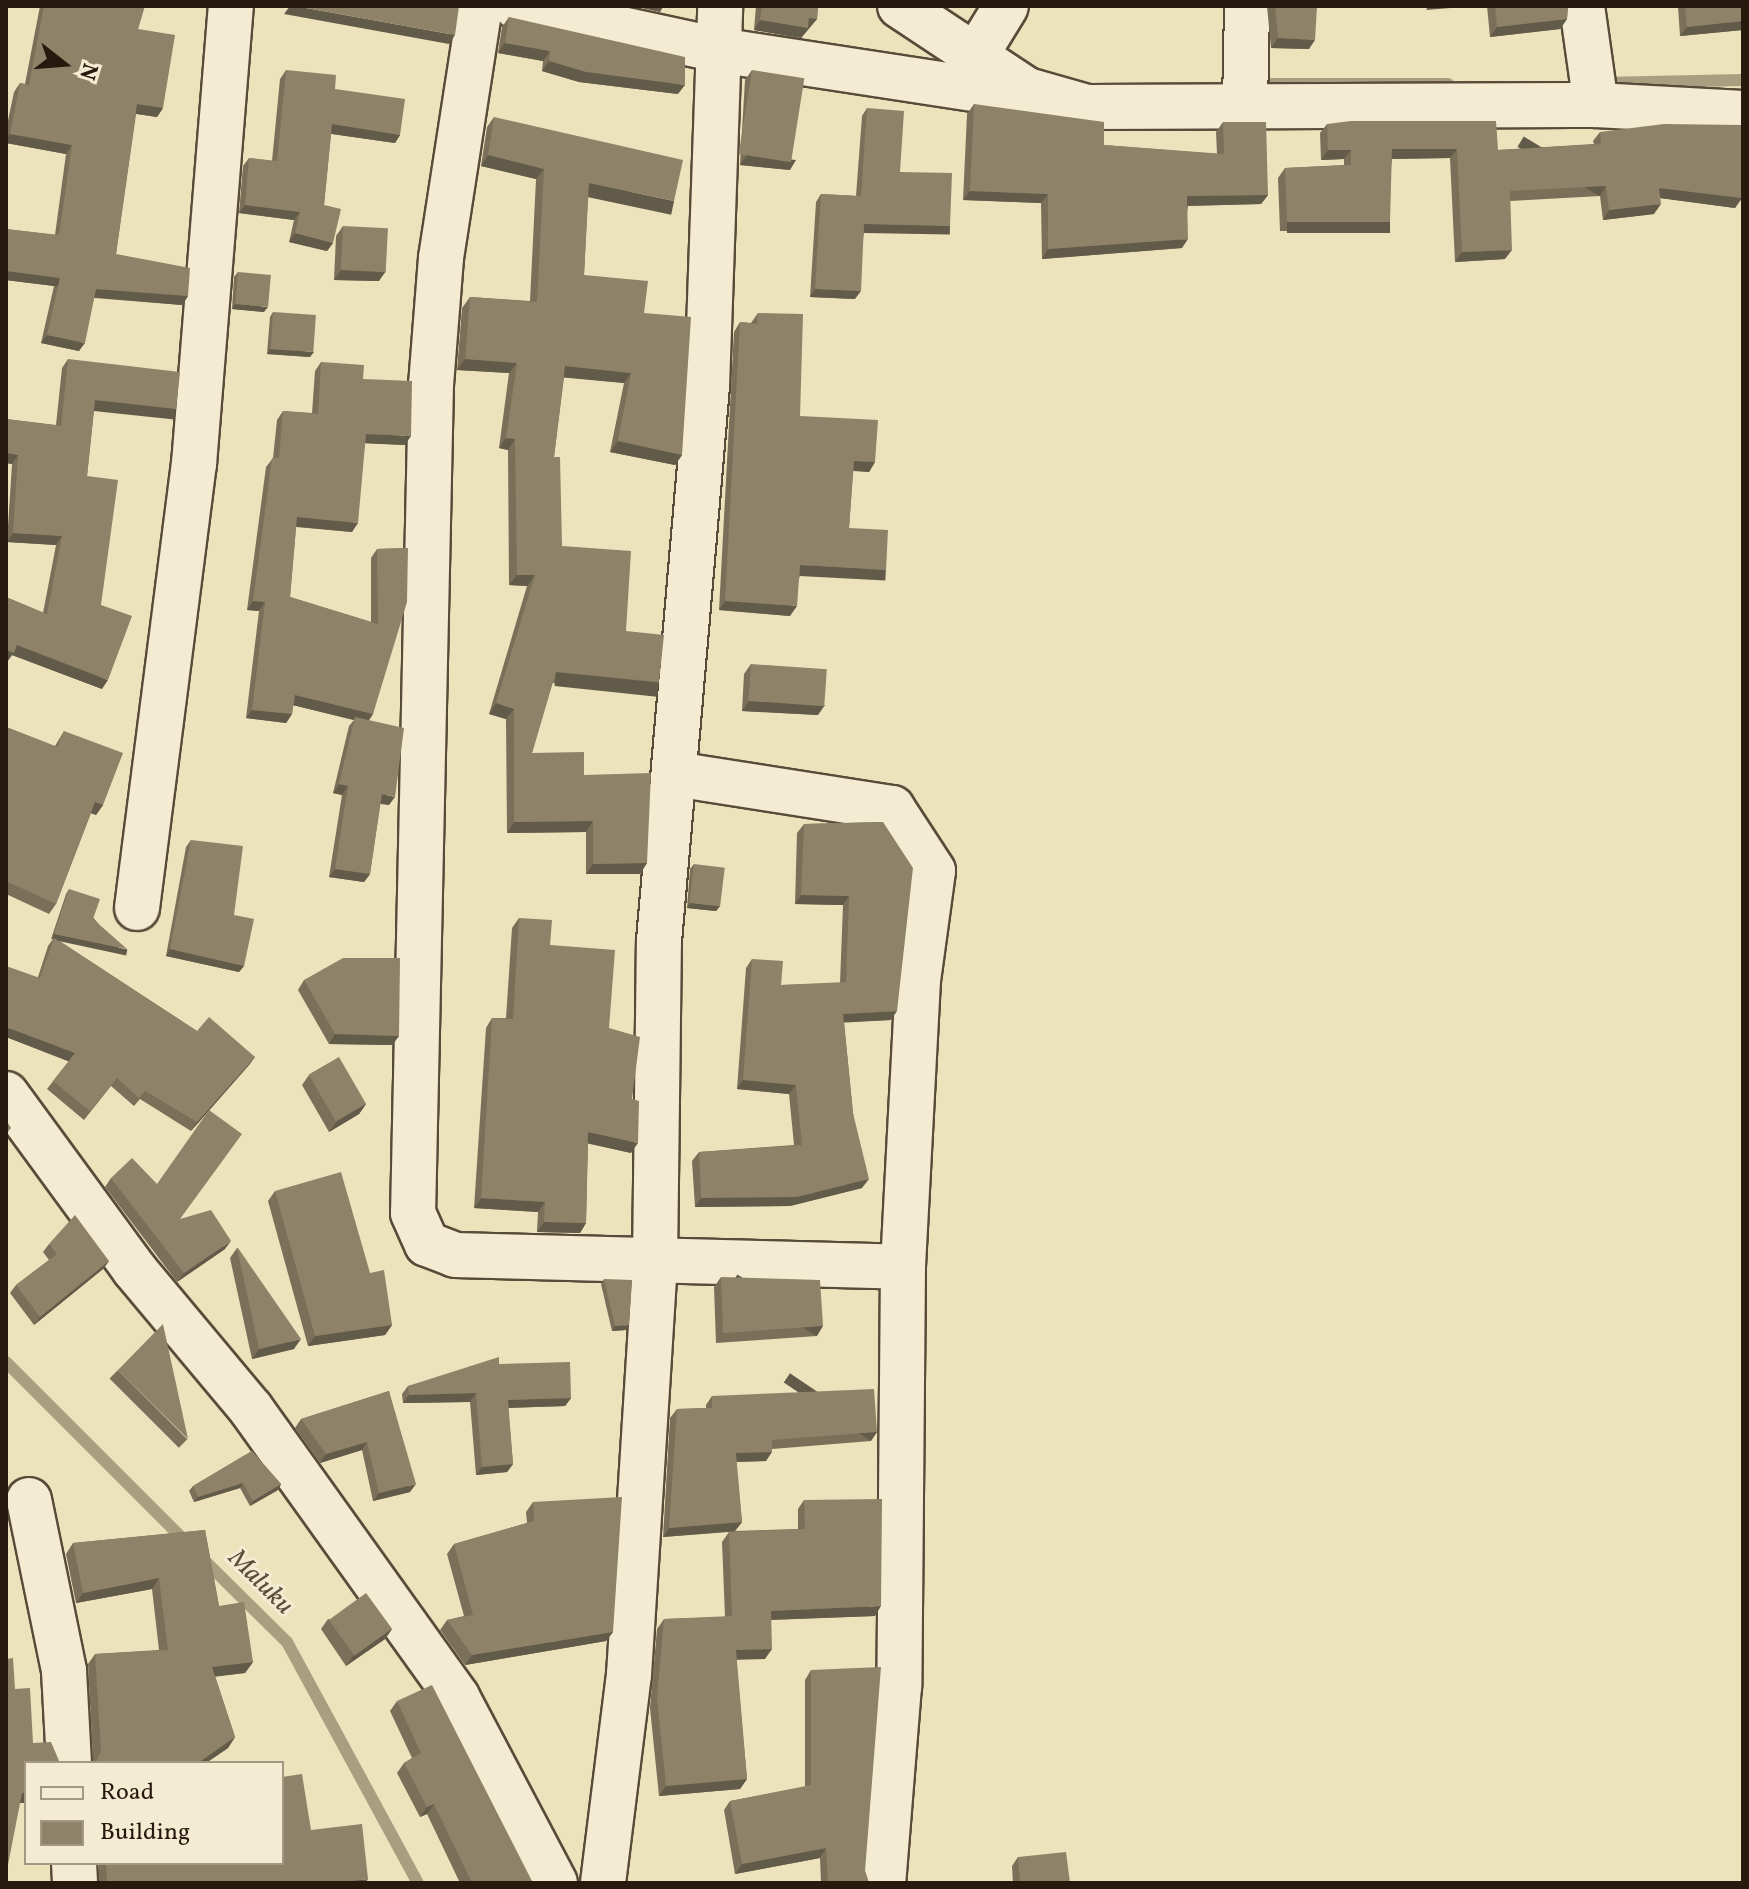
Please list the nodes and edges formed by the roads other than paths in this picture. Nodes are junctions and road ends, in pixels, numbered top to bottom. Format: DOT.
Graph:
graph roads {
  1 [pos="231,6"];
  2 [pos="480,6"];
  3 [pos="515,6"];
  4 [pos="720,6"];
  5 [pos="900,6"];
  6 [pos="1582,6"];
  7 [pos="1004,9"];
  8 [pos="1246,22"];
  9 [pos="718,50"];
  10 [pos="976,55"];
  11 [pos="1245,104"];
  12 [pos="1596,105"];
  13 [pos="1087,107"];
  14 [pos="1743,113"];
  15 [pos="674,774"];
  16 [pos="137,908"];
  17 [pos="6,1094"];
  18 [pos="655,1263"];
  19 [pos="903,1267"];
  20 [pos="29,1500"];
  21 [pos="69,1761"];
  22 [pos="555,1883"];
  23 [pos="603,1883"];
  24 [pos="883,1883"];
  1 -- 16 [label="street"];
  2 -- 18 [label="street"];
  3 -- 9 [label="street"];
  4 -- 9 [label="street"];
  5 -- 10 [label="street"];
  6 -- 12 [label="street"];
  7 -- 10 [label="street"];
  8 -- 11 [label="street"];
  9 -- 13 [label="street"];
  9 -- 15 [label="street"];
  10 -- 13 [label="street"];
  11 -- 12 [label="street"];
  11 -- 13 [label="street"];
  12 -- 14 [label="street"];
  15 -- 18 [label="street"];
  15 -- 19 [label="street"];
  17 -- 22 [label="street"];
  18 -- 19 [label="street"];
  18 -- 23 [label="street"];
  19 -- 24 [label="street"];
  20 -- 21 [label="street"];
}
